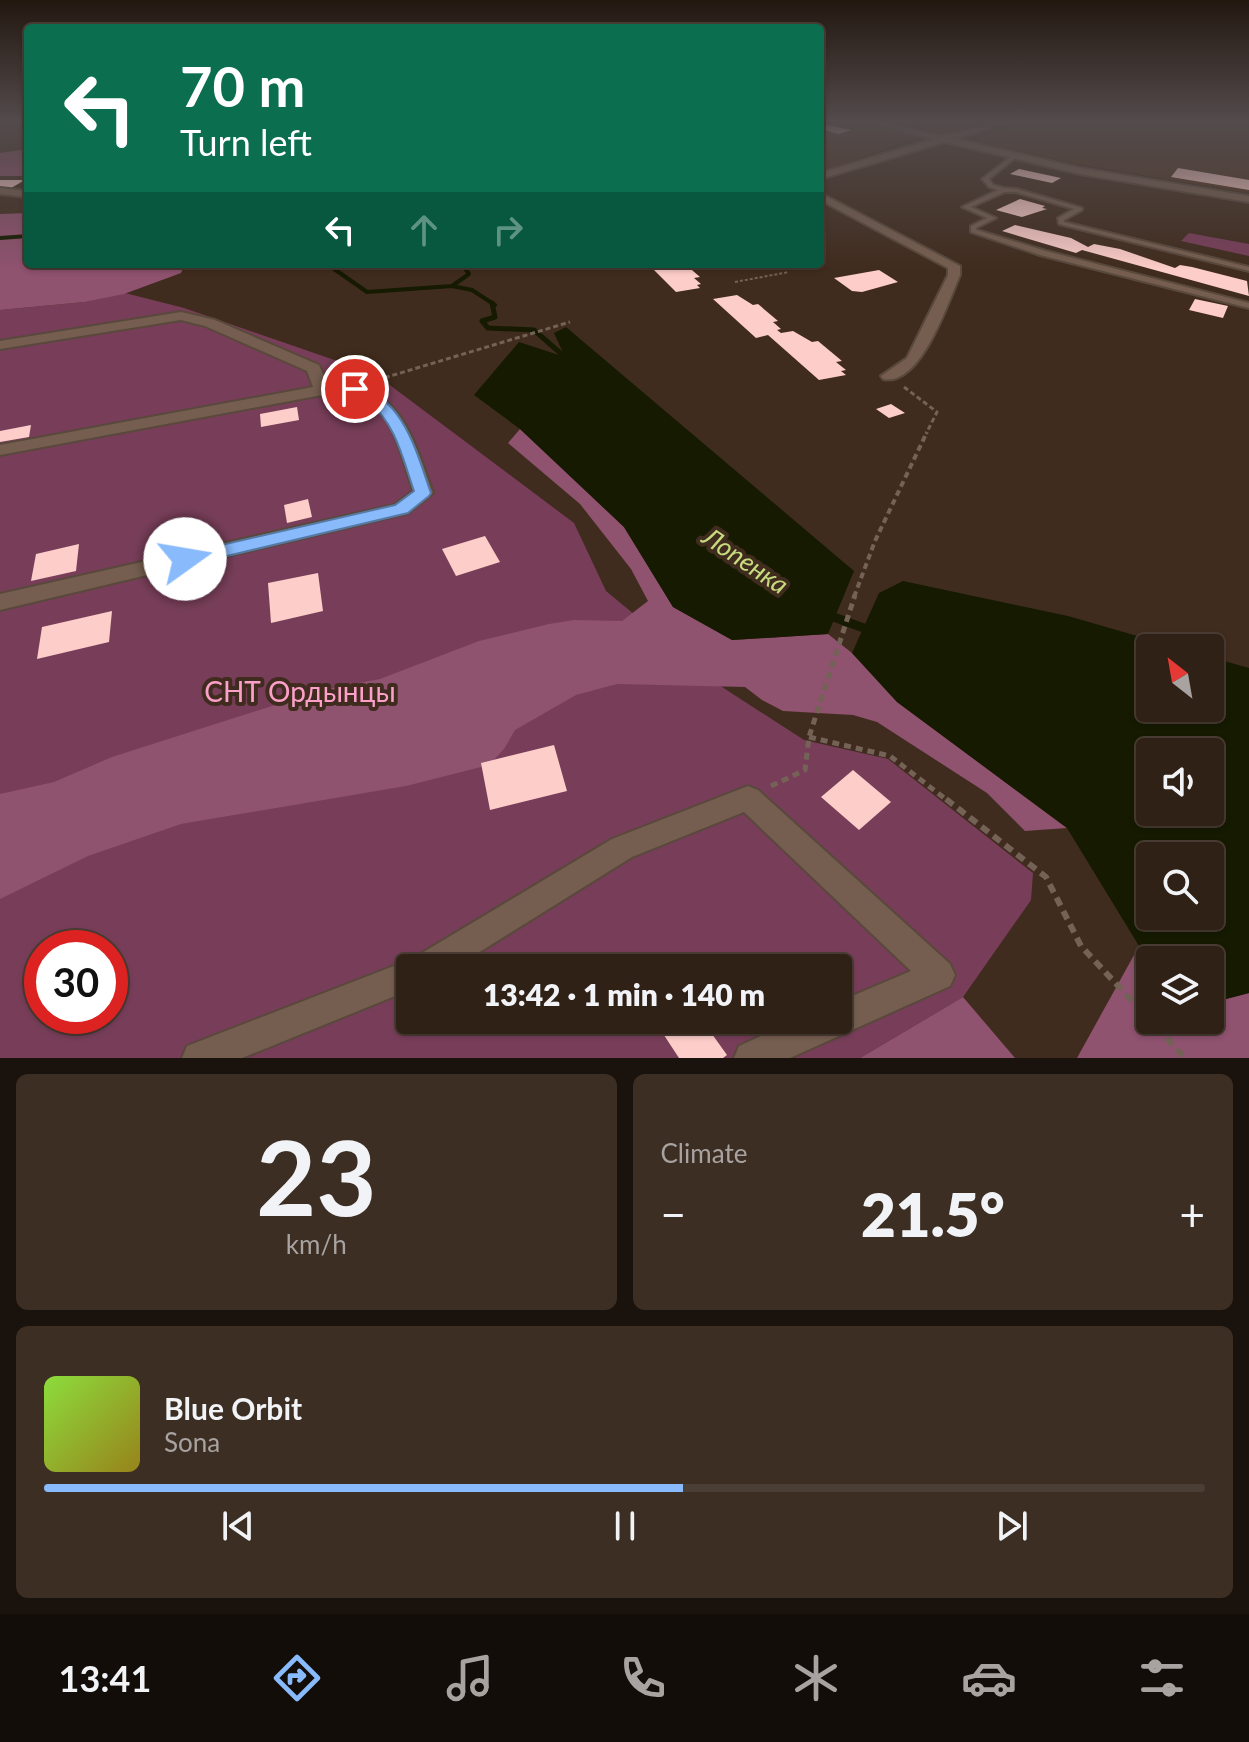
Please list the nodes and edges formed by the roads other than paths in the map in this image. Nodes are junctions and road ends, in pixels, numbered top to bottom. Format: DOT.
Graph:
graph roads {
  1 [pos="996,170"];
  2 [pos="1077,170"];
  3 [pos="1004,190"];
  4 [pos="0,191"];
  5 [pos="24,194"];
  6 [pos="824,198"];
  7 [pos="1249,199"];
  8 [pos="1249,269"];
  9 [pos="1249,306"];
  10 [pos="0,345"];
  11 [pos="889,376"];
  12 [pos="322,390"];
  13 [pos="0,450"];
  14 [pos="0,602"];
  15 [pos="447,954"];
  16 [pos="396,980"];
  17 [pos="852,1012"];
  18 [pos="803,1034"];
  19 [pos="199,1058"];
  20 [pos="751,1058"];
  1 -- 3 [label="lane"];
  2 -- 7 [label="street"];
  3 -- 8 [label="lane"];
  3 -- 9 [label="lane"];
  4 -- 5 [label="street"];
  6 -- 11 [label="street"];
  10 -- 12 [label="street"];
  12 -- 13 [label="street"];
  12 -- 14 [label="street"];
  15 -- 17 [label="street"];
  16 -- 19 [label="street"];
  18 -- 20 [label="street"];
}
